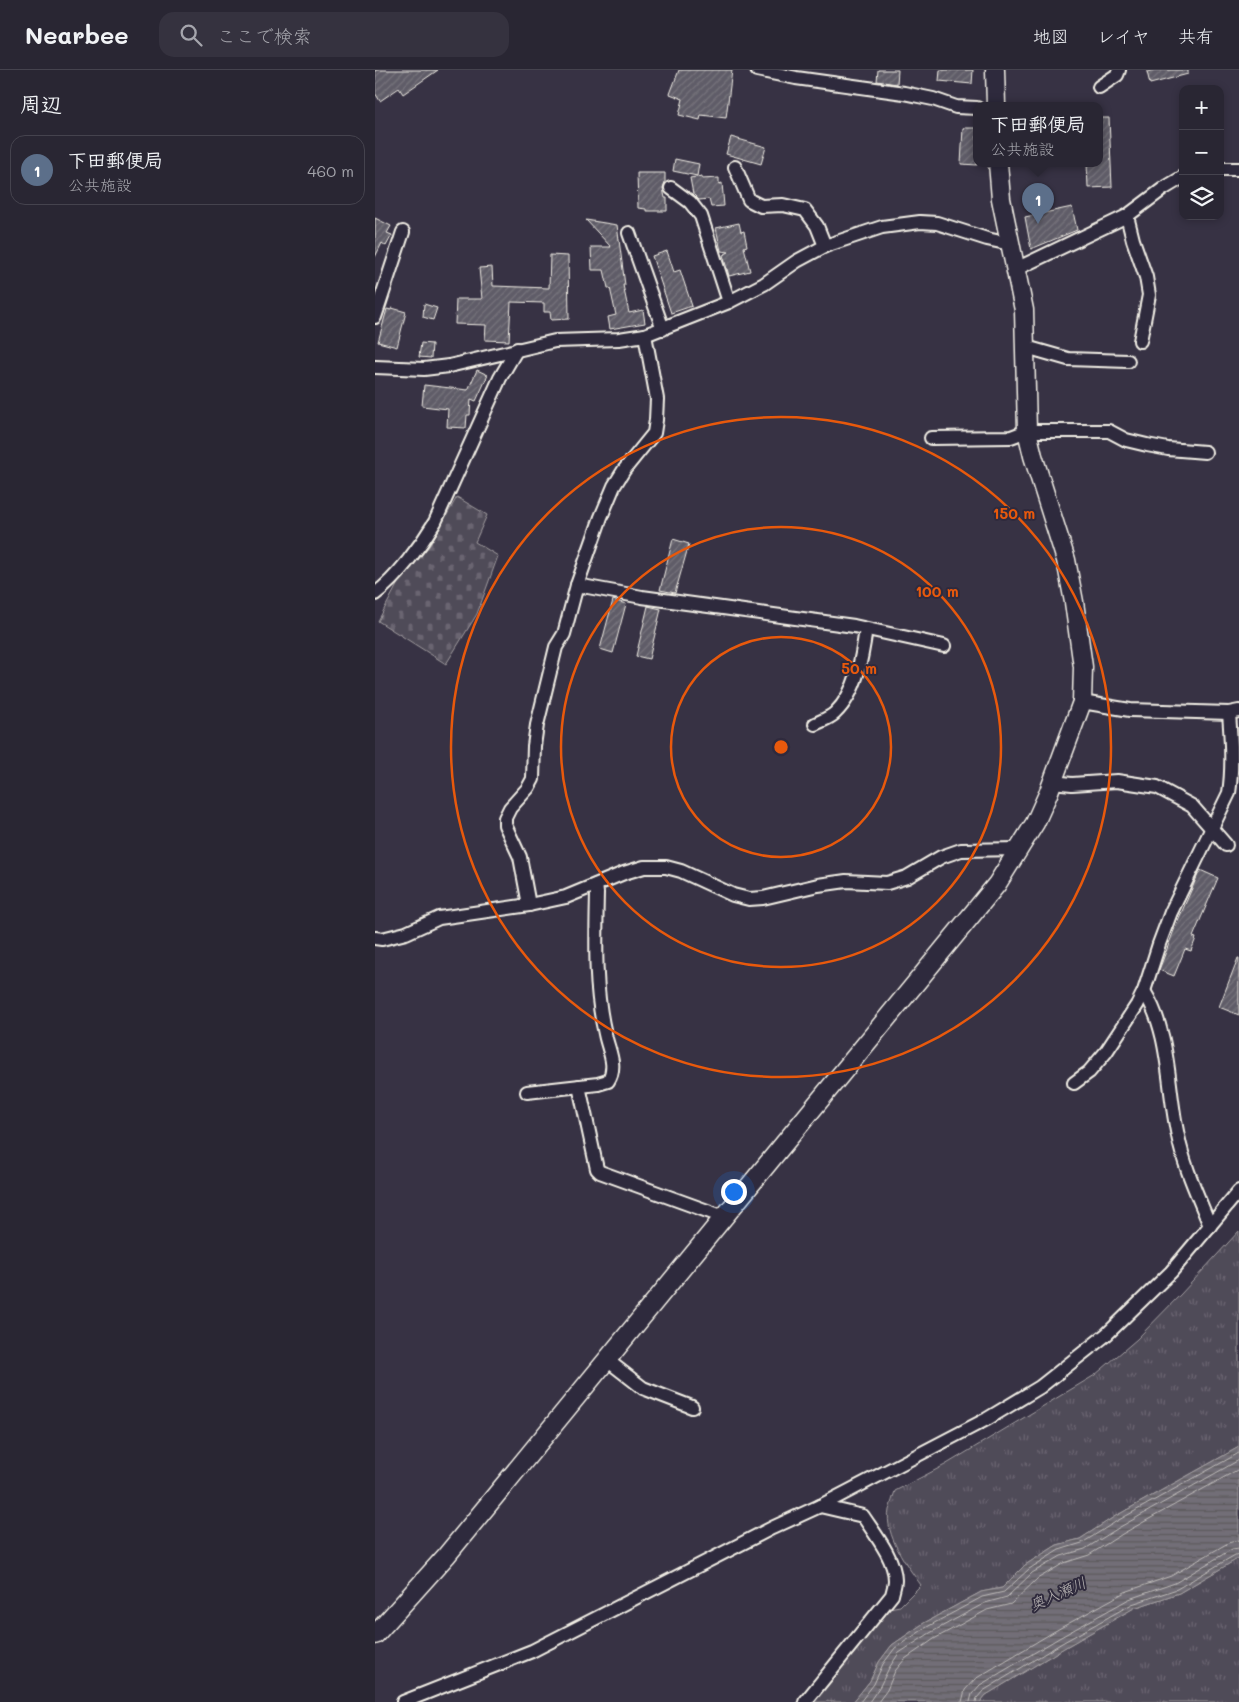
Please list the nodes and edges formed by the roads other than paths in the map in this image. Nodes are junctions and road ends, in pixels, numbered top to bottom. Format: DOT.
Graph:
graph roads {
  1 [pos="757,70"];
  2 [pos="995,70"];
  3 [pos="1119,70"];
  4 [pos="1099,88"];
  5 [pos="996,102"];
  6 [pos="973,108"];
  7 [pos="735,167"];
  8 [pos="998,167"];
  9 [pos="1224,169"];
  10 [pos="1239,169"];
  11 [pos="1179,179"];
  12 [pos="671,188"];
  13 [pos="1127,216"];
  14 [pos="403,232"];
  15 [pos="629,233"];
  16 [pos="1010,244"];
  17 [pos="825,246"];
  18 [pos="1016,269"];
  19 [pos="729,302"];
  20 [pos="375,317"];
  21 [pos="663,329"];
  22 [pos="645,335"];
  23 [pos="1141,341"];
  24 [pos="1026,347"];
  25 [pos="517,349"];
  26 [pos="1128,361"];
  27 [pos="375,367"];
  28 [pos="1027,431"];
  29 [pos="931,438"];
  30 [pos="1205,452"];
  31 [pos="577,585"];
  32 [pos="375,594"];
  33 [pos="866,629"];
  34 [pos="945,646"];
  35 [pos="1082,702"];
  36 [pos="1234,712"];
  37 [pos="815,724"];
  38 [pos="1052,782"];
  39 [pos="1212,828"];
  40 [pos="1226,846"];
  41 [pos="1019,850"];
  42 [pos="596,885"];
  43 [pos="529,905"];
  44 [pos="375,938"];
  45 [pos="1144,991"];
  46 [pos="1073,1083"];
  47 [pos="579,1086"];
  48 [pos="527,1092"];
  49 [pos="1239,1191"];
  50 [pos="724,1217"];
  51 [pos="1210,1226"];
  52 [pos="607,1360"];
  53 [pos="691,1407"];
  54 [pos="820,1506"];
  55 [pos="375,1635"];
  56 [pos="403,1702"];
  57 [pos="805,1702"];
  1 -- 6 [label="street"];
  2 -- 5 [label="street"];
  3 -- 4 [label="street"];
  7 -- 17 [label="street"];
  8 -- 16 [label="street"];
  9 -- 10 [label="street"];
  11 -- 13 [label="street"];
  12 -- 19 [label="street"];
  13 -- 18 [label="street"];
  13 -- 23 [label="street"];
  14 -- 20 [label="street"];
  15 -- 21 [label="street"];
  16 -- 17 [label="street"];
  16 -- 18 [label="street"];
  17 -- 19 [label="street"];
  18 -- 24 [label="street"];
  19 -- 21 [label="street"];
  21 -- 22 [label="street"];
  22 -- 25 [label="street"];
  22 -- 31 [label="street"];
  24 -- 26 [label="street"];
  24 -- 28 [label="street"];
  25 -- 27 [label="street"];
  25 -- 32 [label="street"];
  28 -- 29 [label="street"];
  28 -- 30 [label="street"];
  28 -- 35 [label="street"];
  31 -- 33 [label="street"];
  31 -- 43 [label="street"];
  33 -- 34 [label="street"];
  33 -- 37 [label="street"];
  35 -- 36 [label="street"];
  35 -- 38 [label="street"];
  36 -- 39 [label="street"];
  38 -- 39 [label="street"];
  38 -- 41 [label="street"];
  39 -- 40 [label="street"];
  39 -- 45 [label="street"];
  41 -- 42 [label="street"];
  41 -- 50 [label="street"];
  42 -- 43 [label="street"];
  42 -- 47 [label="street"];
  43 -- 44 [label="street"];
  45 -- 46 [label="street"];
  45 -- 51 [label="street"];
  47 -- 48 [label="street"];
  47 -- 50 [label="street"];
  49 -- 51 [label="street"];
  50 -- 52 [label="street"];
  51 -- 54 [label="street"];
  52 -- 53 [label="street"];
  52 -- 55 [label="street"];
  54 -- 56 [label="street"];
  54 -- 57 [label="street"];
}
